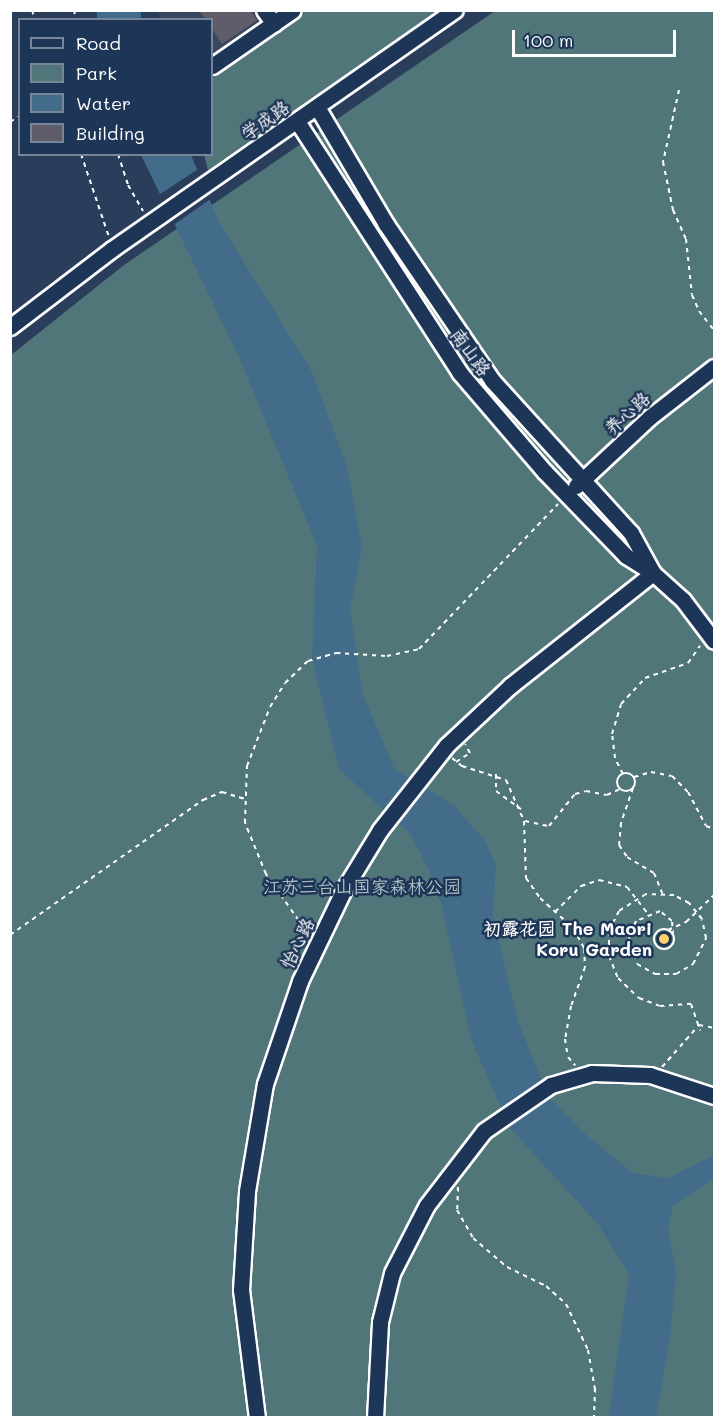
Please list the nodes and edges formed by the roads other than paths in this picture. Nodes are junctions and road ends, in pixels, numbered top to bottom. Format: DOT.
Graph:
graph roads {
  1 [pos="264,10"];
  2 [pos="293,10"];
  3 [pos="455,10"];
  4 [pos="274,24"];
  5 [pos="213,65"];
  6 [pos="317,107"];
  7 [pos="297,121"];
  8 [pos="380,215"];
  9 [pos="362,225"];
  10 [pos="437,300"];
  11 [pos="419,312"];
  12 [pos="10,327"];
  13 [pos="714,367"];
  14 [pos="492,380"];
  15 [pos="477,392"];
  16 [pos="582,480"];
  17 [pos="568,494"];
  18 [pos="652,573"];
  19 [pos="708,640"];
  20 [pos="714,1096"];
  21 [pos="256,1418"];
  22 [pos="375,1418"];
  1 -- 4 [label="street"];
  2 -- 4 [label="street"];
  3 -- 6 [label="street, 学成路"];
  4 -- 5 [label="street"];
  6 -- 7 [label="street, 学成路"];
  6 -- 8 [label="street, 南山路"];
  7 -- 9 [label="street, 南山路"];
  7 -- 12 [label="street, 学成路"];
  8 -- 9 [label="street"];
  8 -- 10 [label="street, 南山路"];
  9 -- 11 [label="street, 南山路"];
  10 -- 11 [label="street"];
  10 -- 14 [label="street, 南山路"];
  11 -- 15 [label="street, 南山路"];
  13 -- 16 [label="street, 养心路"];
  14 -- 15 [label="street"];
  14 -- 16 [label="street, 南山路"];
  15 -- 17 [label="street, 南山路"];
  16 -- 17 [label="street, 养心路"];
  16 -- 18 [label="street, 南山路"];
  17 -- 18 [label="street, 南山路"];
  18 -- 19 [label="street, 南山路"];
  18 -- 21 [label="street, 怡心路"];
  20 -- 22 [label="street"];
}
